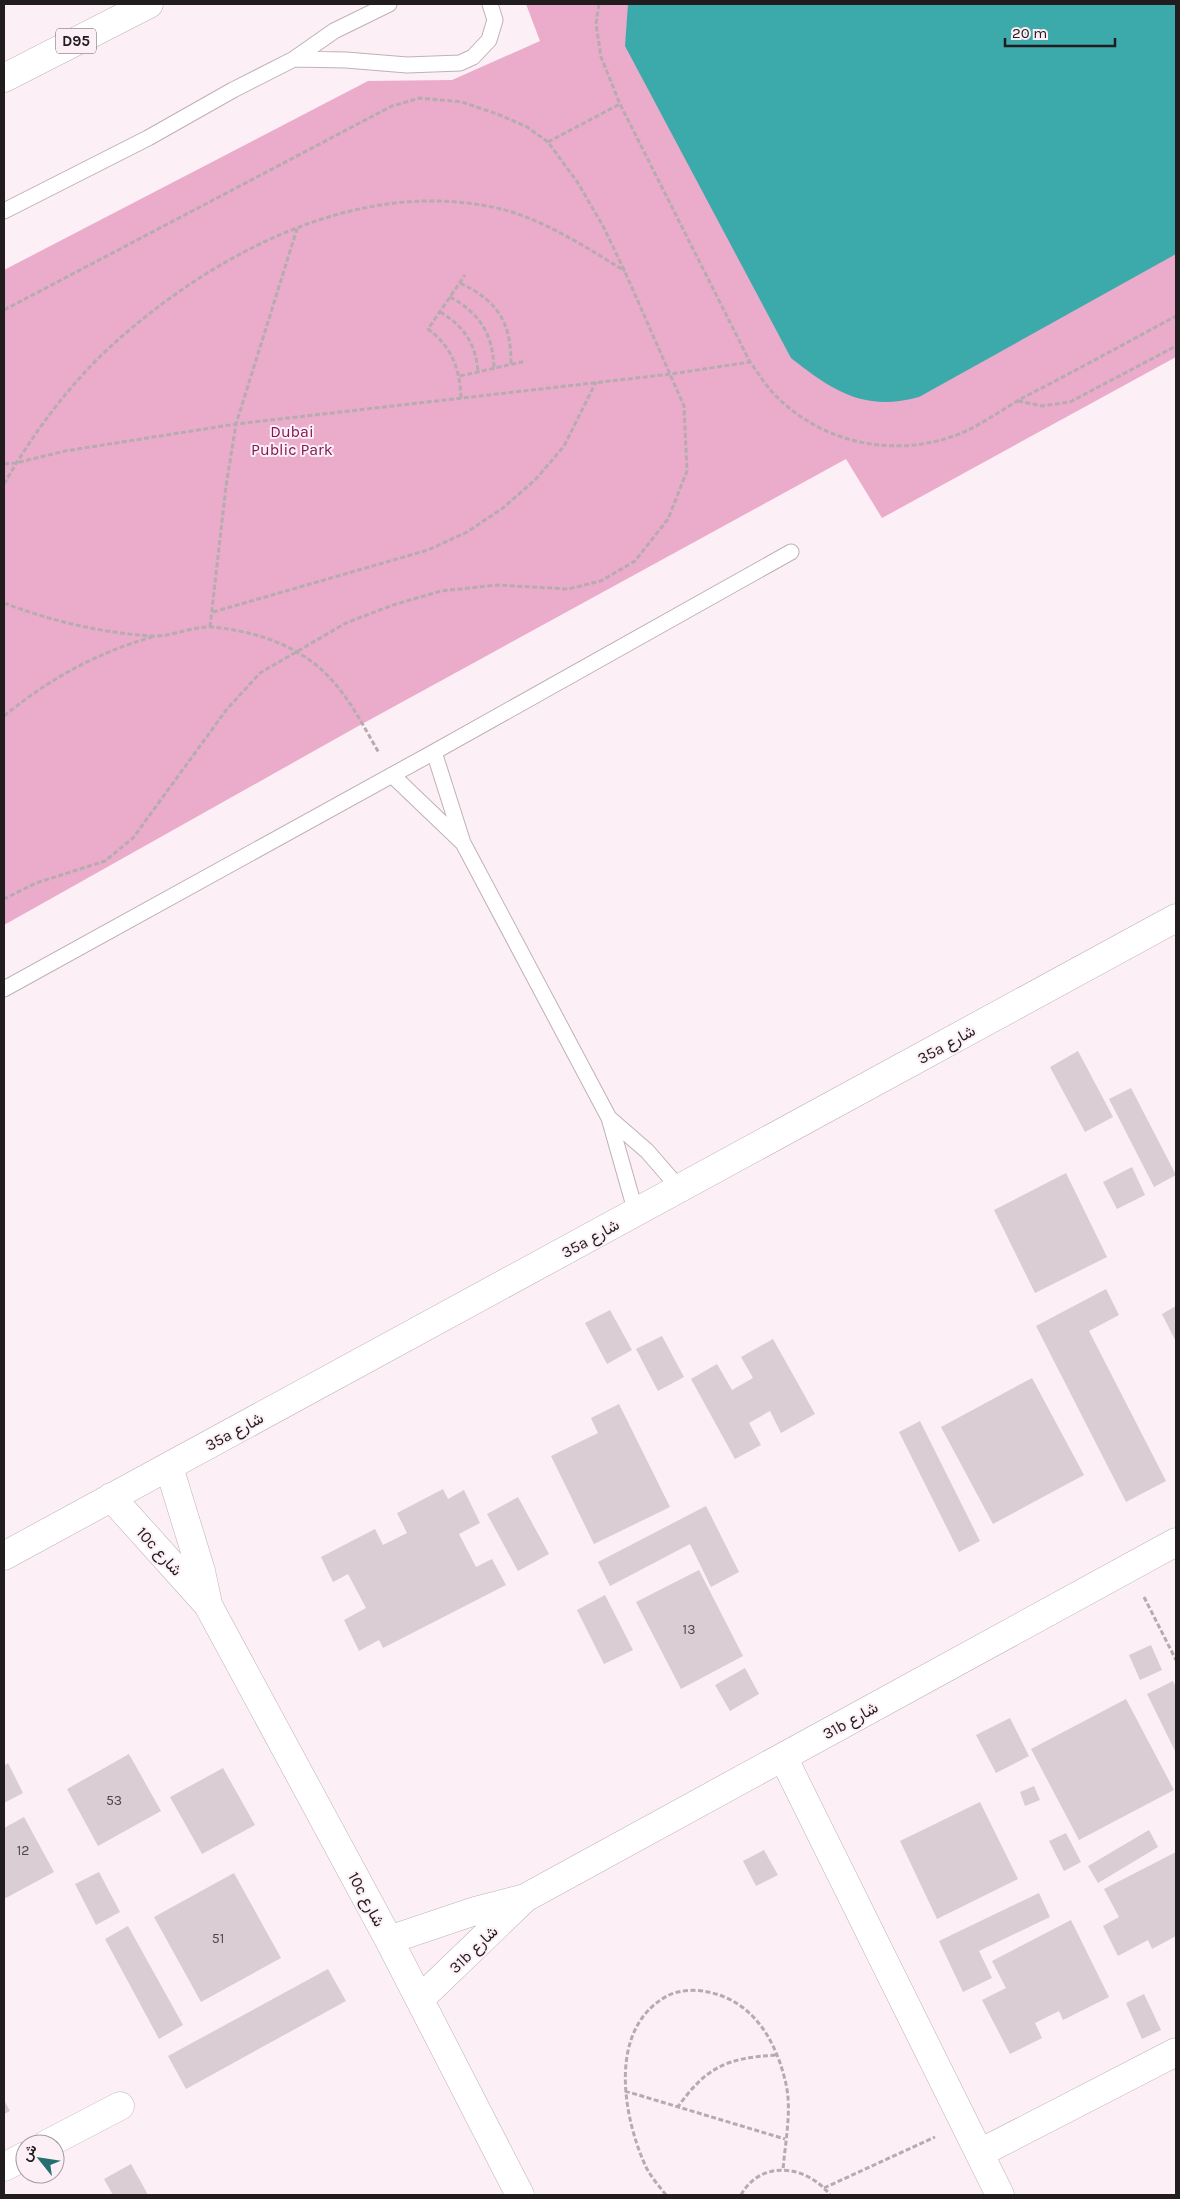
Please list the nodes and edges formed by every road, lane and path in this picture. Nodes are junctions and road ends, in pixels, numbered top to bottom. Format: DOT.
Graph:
graph roads {
  1 [pos="149,4"];
  2 [pos="388,4"];
  3 [pos="490,4"];
  4 [pos="599,4"];
  5 [pos="294,60"];
  6 [pos="4,78"];
  7 [pos="620,104"];
  8 [pos="548,142"];
  9 [pos="4,211"];
  10 [pos="297,228"];
  11 [pos="626,272"];
  12 [pos="465,275"];
  13 [pos="460,283"];
  14 [pos="450,297"];
  15 [pos="4,310"];
  16 [pos="440,312"];
  17 [pos="1176,316"];
  18 [pos="1176,346"];
  19 [pos="526,360"];
  20 [pos="750,362"];
  21 [pos="511,364"];
  22 [pos="494,368"];
  23 [pos="478,372"];
  24 [pos="671,374"];
  25 [pos="460,376"];
  26 [pos="596,382"];
  27 [pos="461,398"];
  28 [pos="1018,401"];
  29 [pos="236,424"];
  30 [pos="16,463"];
  31 [pos="4,464"];
  32 [pos="4,484"];
  33 [pos="791,552"];
  34 [pos="4,603"];
  35 [pos="213,612"];
  36 [pos="210,627"];
  37 [pos="154,636"];
  38 [pos="297,652"];
  39 [pos="4,716"];
  40 [pos="434,752"];
  41 [pos="392,775"];
  42 [pos="463,843"];
  43 [pos="4,899"];
  44 [pos="1176,918"];
  45 [pos="4,989"];
  46 [pos="609,1118"];
  47 [pos="680,1188"];
  48 [pos="636,1213"];
  49 [pos="168,1467"];
  50 [pos="111,1497"];
  51 [pos="1176,1542"];
  52 [pos="4,1556"];
  53 [pos="1129,1568"];
  54 [pos="208,1606"];
  55 [pos="1176,1660"];
  56 [pos="783,1757"];
  57 [pos="525,1898"];
  58 [pos="389,1940"];
  59 [pos="420,1999"];
  60 [pos="1176,2052"];
  61 [pos="777,2055"];
  62 [pos="625,2091"];
  63 [pos="120,2106"];
  64 [pos="677,2108"];
  65 [pos="965,2124"];
  66 [pos="65,2135"];
  67 [pos="785,2138"];
  68 [pos="980,2153"];
  69 [pos="783,2170"];
  70 [pos="824,2188"];
  71 [pos="520,2195"];
  72 [pos="666,2195"];
  73 [pos="741,2195"];
  74 [pos="830,2195"];
  75 [pos="1000,2195"];
  1 -- 6 [label="street, D95"];
  2 -- 5 [label="lane"];
  3 -- 5 [label="lane"];
  4 -- 7 [label="path"];
  5 -- 9 [label="lane"];
  7 -- 8 [label="path"];
  7 -- 20 [label="path"];
  8 -- 11 [label="path"];
  8 -- 15 [label="path"];
  10 -- 11 [label="path"];
  10 -- 29 [label="path"];
  10 -- 30 [label="path"];
  11 -- 24 [label="path"];
  12 -- 13 [label="path"];
  13 -- 14 [label="path"];
  13 -- 21 [label="path"];
  14 -- 16 [label="path"];
  14 -- 22 [label="path"];
  16 -- 23 [label="path"];
  16 -- 25 [label="path"];
  17 -- 28 [label="path"];
  18 -- 28 [label="path"];
  19 -- 21 [label="path"];
  20 -- 24 [label="path"];
  20 -- 28 [label="path"];
  21 -- 22 [label="path"];
  22 -- 23 [label="path"];
  23 -- 25 [label="path"];
  24 -- 26 [label="path"];
  24 -- 38 [label="path"];
  25 -- 27 [label="path"];
  26 -- 27 [label="path"];
  26 -- 35 [label="path"];
  27 -- 29 [label="path"];
  29 -- 30 [label="path"];
  29 -- 35 [label="path"];
  30 -- 31 [label="path"];
  30 -- 32 [label="path"];
  33 -- 40 [label="lane"];
  34 -- 37 [label="path"];
  35 -- 36 [label="path"];
  36 -- 37 [label="path"];
  36 -- 38 [label="path"];
  37 -- 39 [label="path"];
  38 -- 41 [label="path"];
  38 -- 43 [label="path"];
  40 -- 41 [label="lane"];
  40 -- 42 [label="lane"];
  41 -- 42 [label="lane"];
  41 -- 45 [label="lane"];
  42 -- 46 [label="lane"];
  44 -- 47 [label="street, 35a شارع"];
  46 -- 47 [label="lane"];
  46 -- 48 [label="lane"];
  47 -- 48 [label="street, 35a شارع"];
  48 -- 49 [label="street, 35a شارع"];
  49 -- 50 [label="street, 35a شارع"];
  49 -- 54 [label="street, 10c شارع"];
  50 -- 52 [label="street, 35a شارع"];
  50 -- 54 [label="street, 10c شارع"];
  51 -- 53 [label="street, 31b شارع"];
  53 -- 55 [label="path"];
  53 -- 56 [label="street, 31b شارع"];
  54 -- 58 [label="street, 10c شارع"];
  56 -- 57 [label="street, 31b شارع"];
  56 -- 65 [label="street"];
  57 -- 58 [label="street, 31b شارع"];
  57 -- 59 [label="street, 31b شارع"];
  58 -- 59 [label="street, 10c شارع"];
  59 -- 71 [label="street, 10c شارع"];
  60 -- 68 [label="street"];
  61 -- 62 [label="path"];
  61 -- 64 [label="path"];
  61 -- 67 [label="path"];
  62 -- 64 [label="path"];
  62 -- 72 [label="path"];
  63 -- 66 [label="street"];
  64 -- 67 [label="path"];
  65 -- 68 [label="street"];
  65 -- 70 [label="path"];
  67 -- 69 [label="path"];
  68 -- 75 [label="street"];
  69 -- 70 [label="path"];
  69 -- 73 [label="path"];
  70 -- 74 [label="path"];
}
